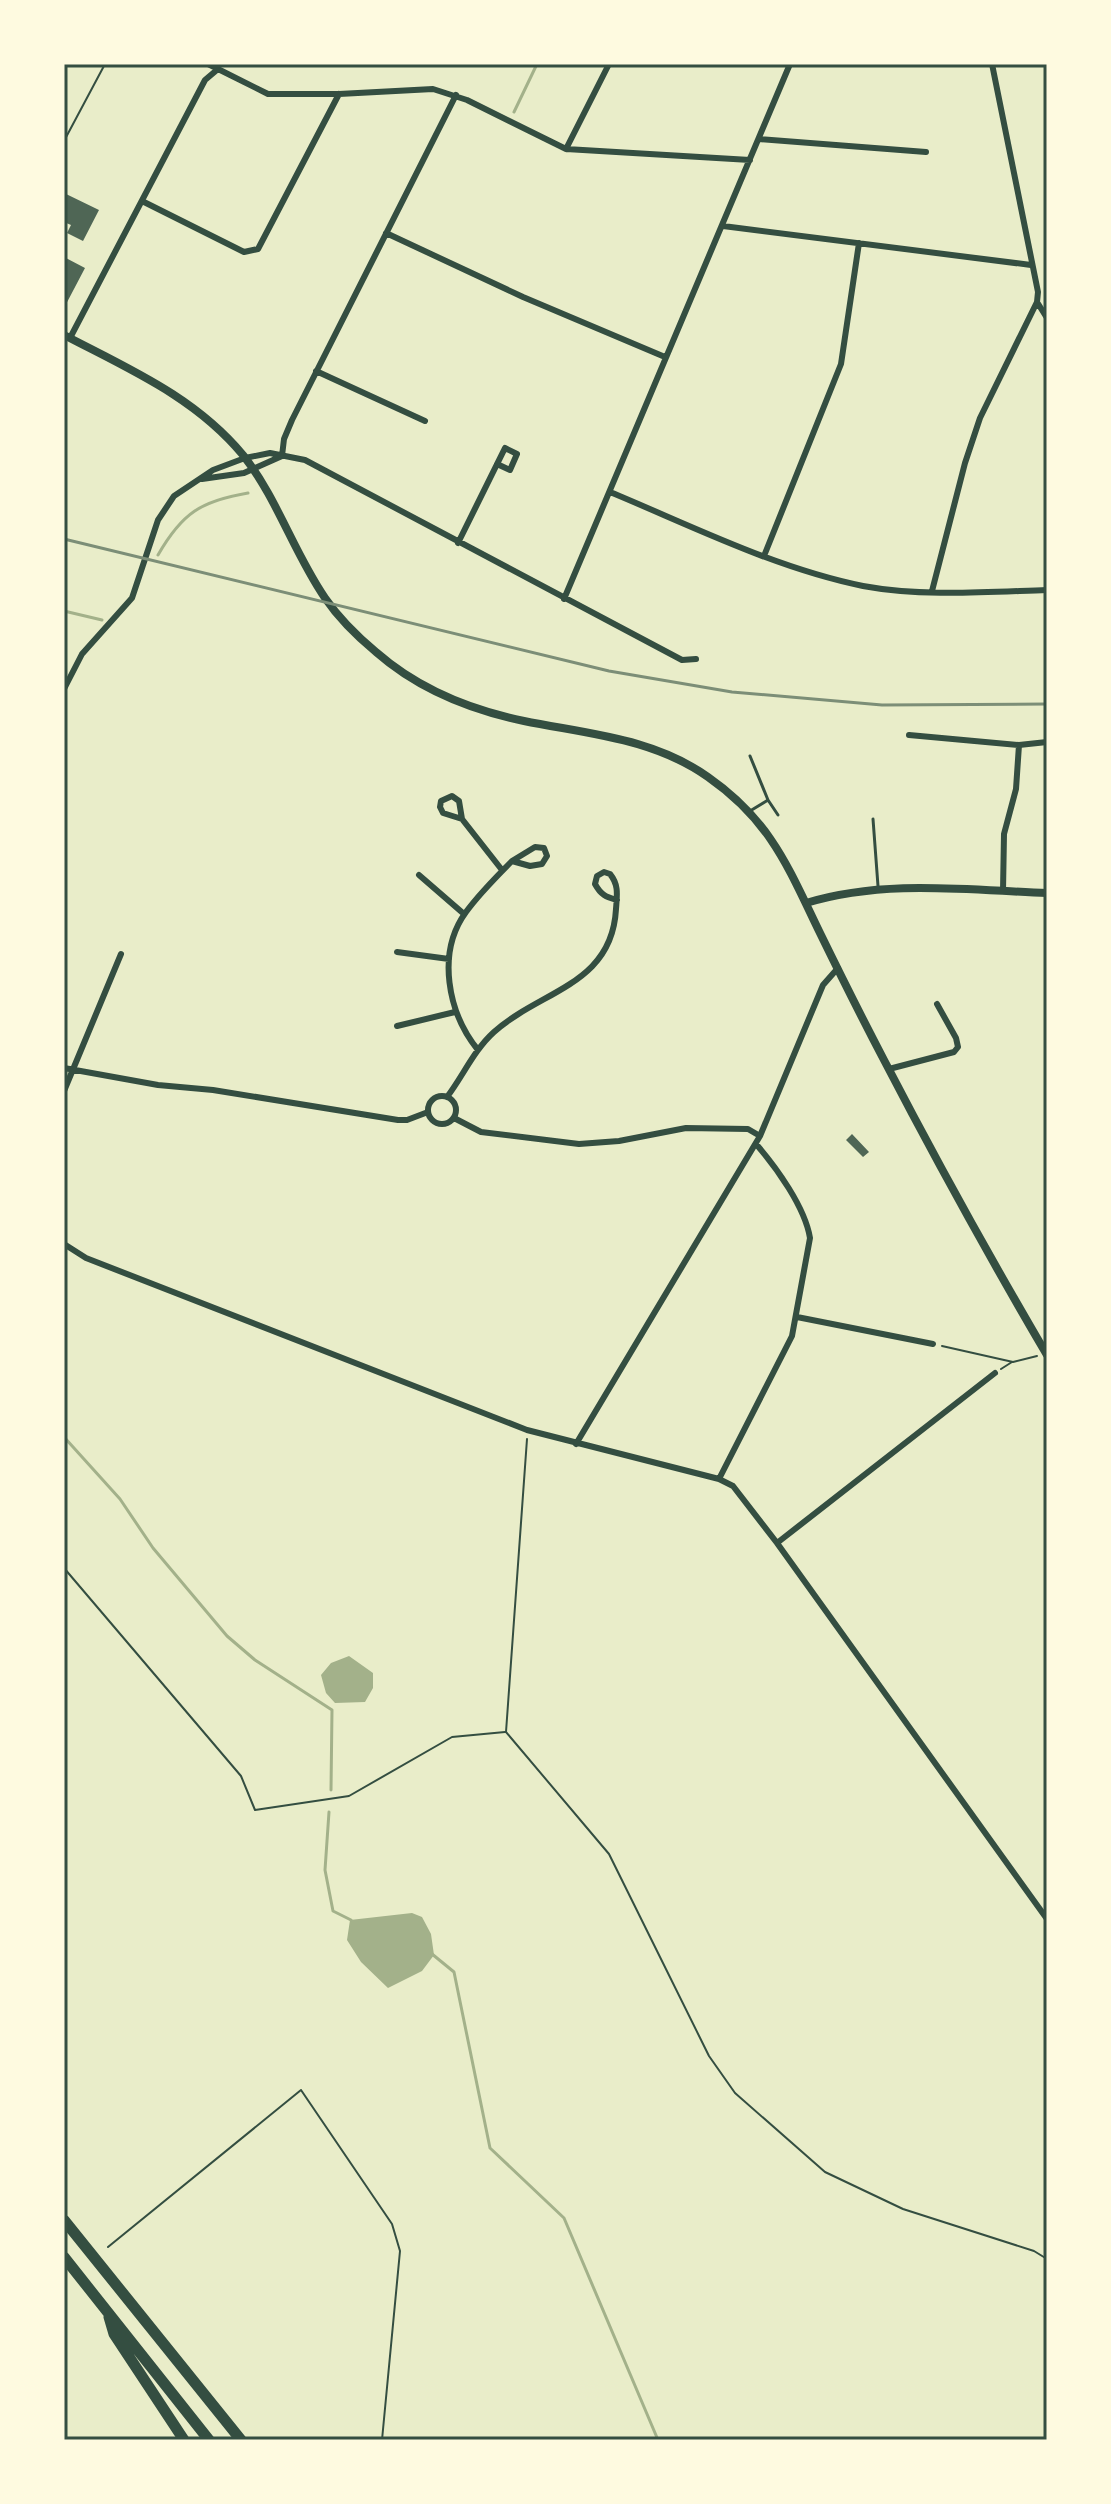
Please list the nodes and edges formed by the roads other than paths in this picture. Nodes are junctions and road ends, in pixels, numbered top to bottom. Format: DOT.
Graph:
graph roads {
  1 [pos="208,64"];
  2 [pos="609,64"];
  3 [pos="790,64"];
  4 [pos="992,64"];
  5 [pos="218,69"];
  6 [pos="339,94"];
  7 [pos="456,95"];
  8 [pos="759,139"];
  9 [pos="566,149"];
  10 [pos="926,152"];
  11 [pos="750,160"];
  12 [pos="142,201"];
  13 [pos="723,226"];
  14 [pos="386,233"];
  15 [pos="859,243"];
  16 [pos="1031,265"];
  17 [pos="1037,302"];
  18 [pos="1047,318"];
  19 [pos="67,337"];
  20 [pos="665,357"];
  21 [pos="316,371"];
  22 [pos="425,421"];
  23 [pos="282,456"];
  24 [pos="245,458"];
  25 [pos="497,464"];
  26 [pos="252,470"];
  27 [pos="202,479"];
  28 [pos="610,492"];
  29 [pos="458,543"];
  30 [pos="764,556"];
  31 [pos="1047,590"];
  32 [pos="932,591"];
  33 [pos="564,599"];
  34 [pos="696,659"];
  35 [pos="64,689"];
  36 [pos="909,735"];
  37 [pos="1047,742"];
  38 [pos="1019,745"];
  39 [pos="750,756"];
  40 [pos="768,800"];
  41 [pos="750,811"];
  42 [pos="778,815"];
  43 [pos="462,819"];
  44 [pos="873,819"];
  45 [pos="512,861"];
  46 [pos="502,870"];
  47 [pos="419,875"];
  48 [pos="879,890"];
  49 [pos="1003,891"];
  50 [pos="1047,893"];
  51 [pos="617,900"];
  52 [pos="806,903"];
  53 [pos="464,914"];
  54 [pos="397,952"];
  55 [pos="121,954"];
  56 [pos="449,959"];
  57 [pos="838,968"];
  58 [pos="937,1004"];
  59 [pos="455,1012"];
  60 [pos="397,1026"];
  61 [pos="478,1050"];
  62 [pos="64,1068"];
  63 [pos="889,1069"];
  64 [pos="73,1070"];
  65 [pos="64,1091"];
  66 [pos="447,1097"];
  67 [pos="428,1112"];
  68 [pos="454,1118"];
  69 [pos="760,1136"];
  70 [pos="756,1144"];
  71 [pos="64,1244"];
  72 [pos="797,1317"];
  73 [pos="933,1344"];
  74 [pos="1047,1354"];
  75 [pos="995,1373"];
  76 [pos="576,1444"];
  77 [pos="719,1479"];
  78 [pos="777,1543"];
  79 [pos="1047,1919"];
  80 [pos="64,2220"];
  81 [pos="64,2257"];
  82 [pos="106,2309"];
  83 [pos="184,2440"];
  84 [pos="209,2440"];
  85 [pos="241,2440"];
  1 -- 5 [label="street"];
  2 -- 9 [label="street"];
  3 -- 8 [label="street"];
  4 -- 16 [label="street"];
  5 -- 6 [label="street"];
  5 -- 12 [label="street"];
  6 -- 7 [label="street"];
  6 -- 12 [label="street"];
  7 -- 9 [label="street"];
  7 -- 14 [label="street"];
  8 -- 10 [label="street"];
  8 -- 11 [label="street"];
  9 -- 11 [label="street"];
  11 -- 13 [label="street"];
  12 -- 19 [label="street"];
  13 -- 15 [label="street"];
  13 -- 20 [label="street"];
  14 -- 20 [label="street"];
  14 -- 21 [label="street"];
  15 -- 16 [label="street"];
  15 -- 30 [label="street"];
  16 -- 17 [label="street"];
  17 -- 18 [label="street"];
  17 -- 32 [label="street"];
  19 -- 24 [label="street"];
  20 -- 28 [label="street"];
  21 -- 22 [label="street"];
  21 -- 23 [label="street"];
  23 -- 24 [label="street"];
  23 -- 26 [label="street"];
  23 -- 29 [label="street"];
  24 -- 26 [label="street"];
  24 -- 27 [label="street"];
  25 -- 29 [label="street"];
  26 -- 27 [label="street"];
  26 -- 41 [label="street"];
  27 -- 35 [label="street"];
  28 -- 30 [label="street"];
  28 -- 33 [label="street"];
  29 -- 33 [label="street"];
  30 -- 32 [label="street"];
  31 -- 32 [label="street"];
  33 -- 34 [label="street"];
  36 -- 38 [label="street"];
  37 -- 38 [label="street"];
  38 -- 49 [label="street"];
  39 -- 40 [label="lane"];
  40 -- 41 [label="lane"];
  40 -- 42 [label="lane"];
  41 -- 52 [label="street"];
  43 -- 46 [label="street"];
  44 -- 48 [label="lane"];
  45 -- 45 [label="street"];
  45 -- 46 [label="street"];
  46 -- 53 [label="street"];
  47 -- 53 [label="street"];
  48 -- 49 [label="street"];
  48 -- 52 [label="street"];
  49 -- 50 [label="street"];
  51 -- 51 [label="street"];
  51 -- 61 [label="street"];
  52 -- 57 [label="street"];
  53 -- 56 [label="street"];
  54 -- 56 [label="street"];
  55 -- 64 [label="street"];
  56 -- 59 [label="street"];
  57 -- 63 [label="street"];
  57 -- 69 [label="street"];
  58 -- 63 [label="street"];
  59 -- 60 [label="street"];
  59 -- 61 [label="street"];
  61 -- 66 [label="street"];
  62 -- 64 [label="street"];
  63 -- 74 [label="street"];
  64 -- 65 [label="street"];
  64 -- 67 [label="street"];
  66 -- 67 [label="street"];
  66 -- 68 [label="street"];
  67 -- 68 [label="street"];
  68 -- 69 [label="street"];
  69 -- 70 [label="street"];
  70 -- 72 [label="street"];
  70 -- 76 [label="street"];
  71 -- 76 [label="street"];
  72 -- 73 [label="street"];
  72 -- 77 [label="street"];
  75 -- 78 [label="street"];
  76 -- 77 [label="street"];
  77 -- 78 [label="street"];
  78 -- 79 [label="street"];
  80 -- 85 [label="highway"];
  81 -- 82 [label="highway"];
  82 -- 83 [label="highway"];
  82 -- 84 [label="highway"];
}
